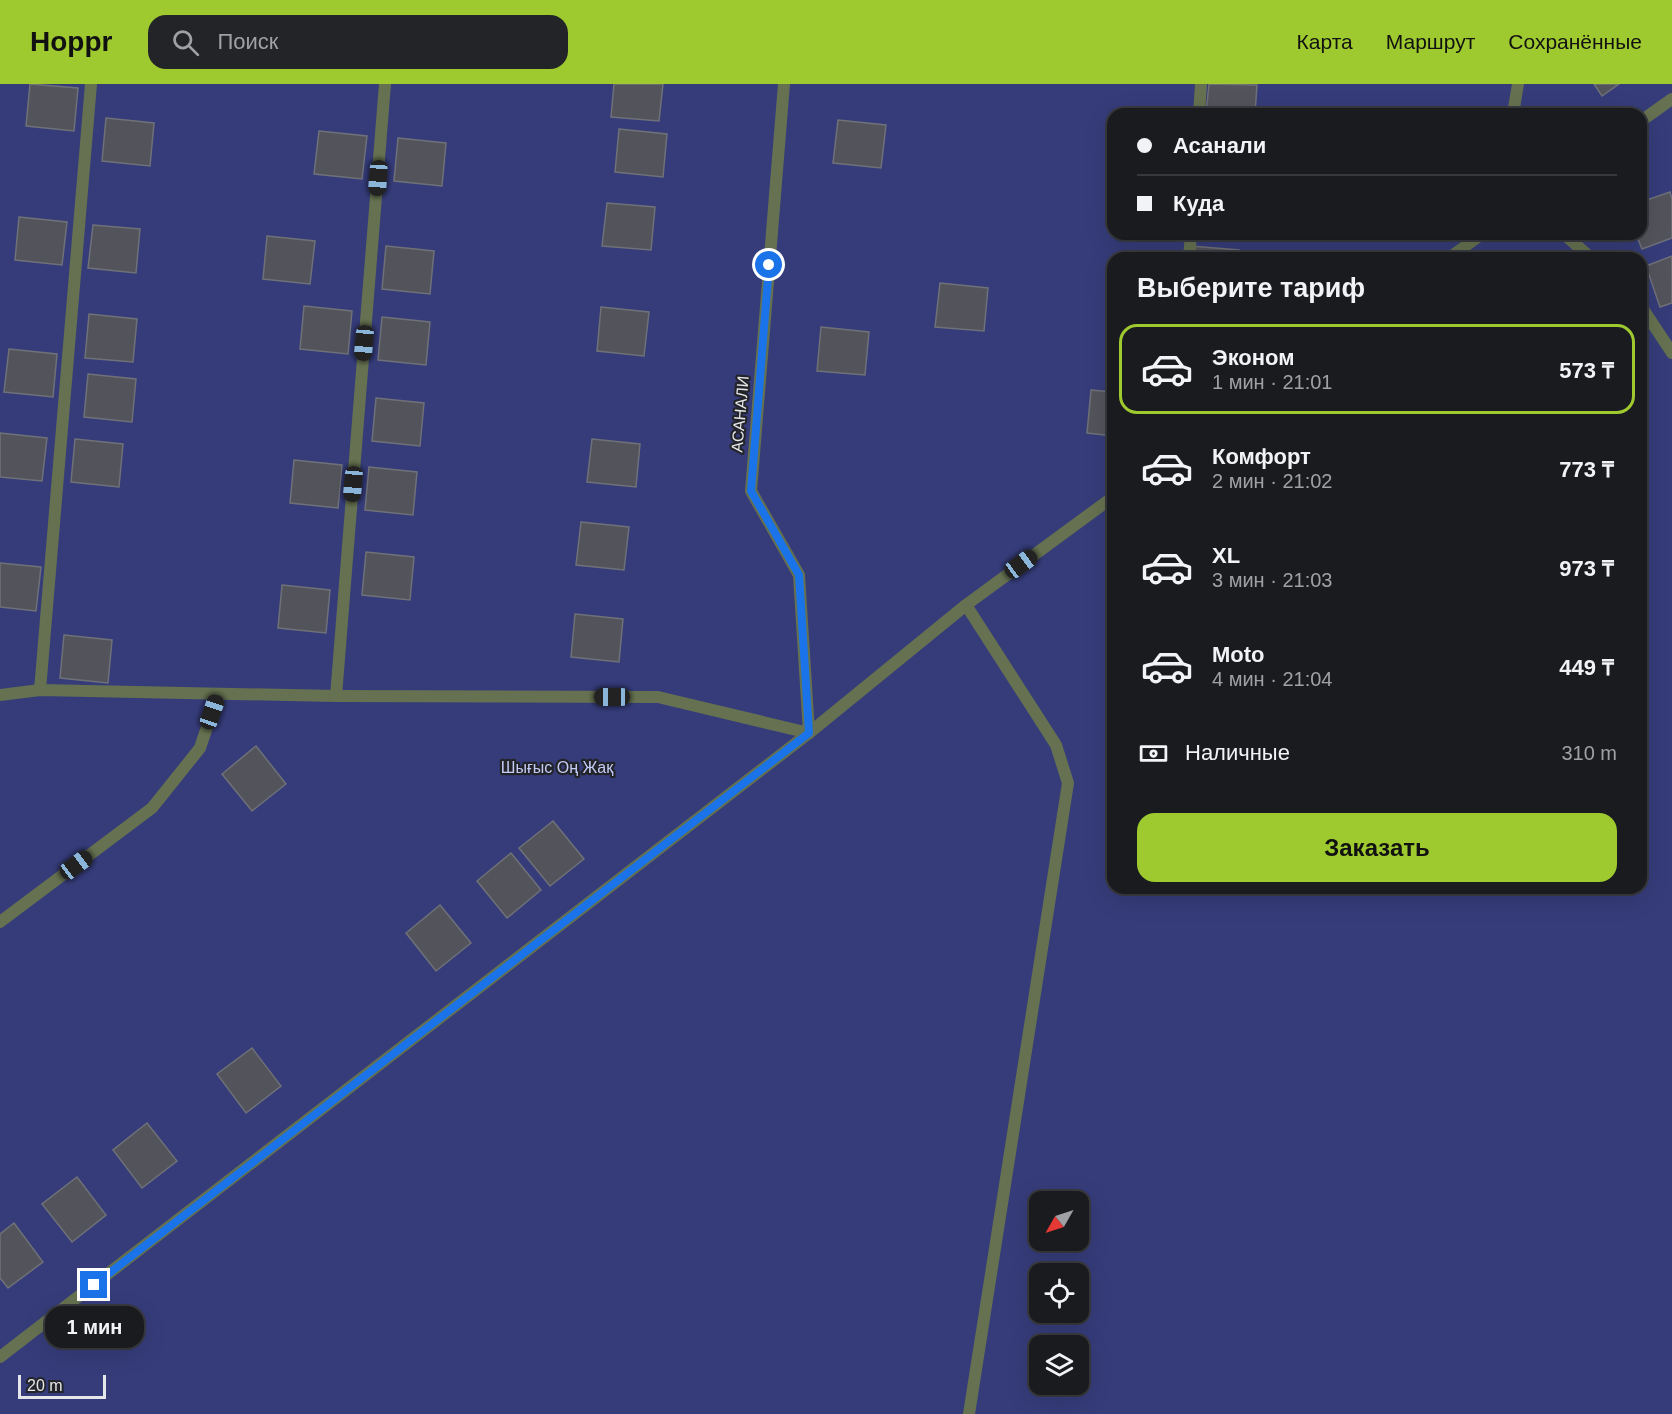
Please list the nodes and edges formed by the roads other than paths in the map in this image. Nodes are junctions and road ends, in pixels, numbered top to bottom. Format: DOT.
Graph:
graph roads {
  1 [pos="91,84"];
  2 [pos="385,84"];
  3 [pos="784,84"];
  4 [pos="1201,84"];
  5 [pos="1518,84"];
  6 [pos="1672,99"];
  7 [pos="1199,108"];
  8 [pos="1514,108"];
  9 [pos="1647,117"];
  10 [pos="1474,240"];
  11 [pos="1571,240"];
  12 [pos="1457,252"];
  13 [pos="1585,252"];
  14 [pos="1647,315"];
  15 [pos="1672,353"];
  16 [pos="1107,501"];
  17 [pos="966,605"];
  18 [pos="40,690"];
  19 [pos="219,694"];
  20 [pos="0,695"];
  21 [pos="336,696"];
  22 [pos="809,733"];
  23 [pos="0,922"];
  24 [pos="0,1357"];
  25 [pos="969,1414"];
  1 -- 18 [label="street"];
  2 -- 21 [label="street"];
  3 -- 22 [label="street, АСАНАЛИ"];
  4 -- 7 [label="street"];
  5 -- 8 [label="street"];
  6 -- 9 [label="street"];
  10 -- 12 [label="street"];
  11 -- 13 [label="street"];
  14 -- 15 [label="street"];
  16 -- 17 [label="street"];
  17 -- 22 [label="street"];
  17 -- 25 [label="street"];
  18 -- 19 [label="street"];
  18 -- 20 [label="street"];
  19 -- 21 [label="street"];
  19 -- 23 [label="street"];
  21 -- 22 [label="street"];
  22 -- 24 [label="street"];
}
